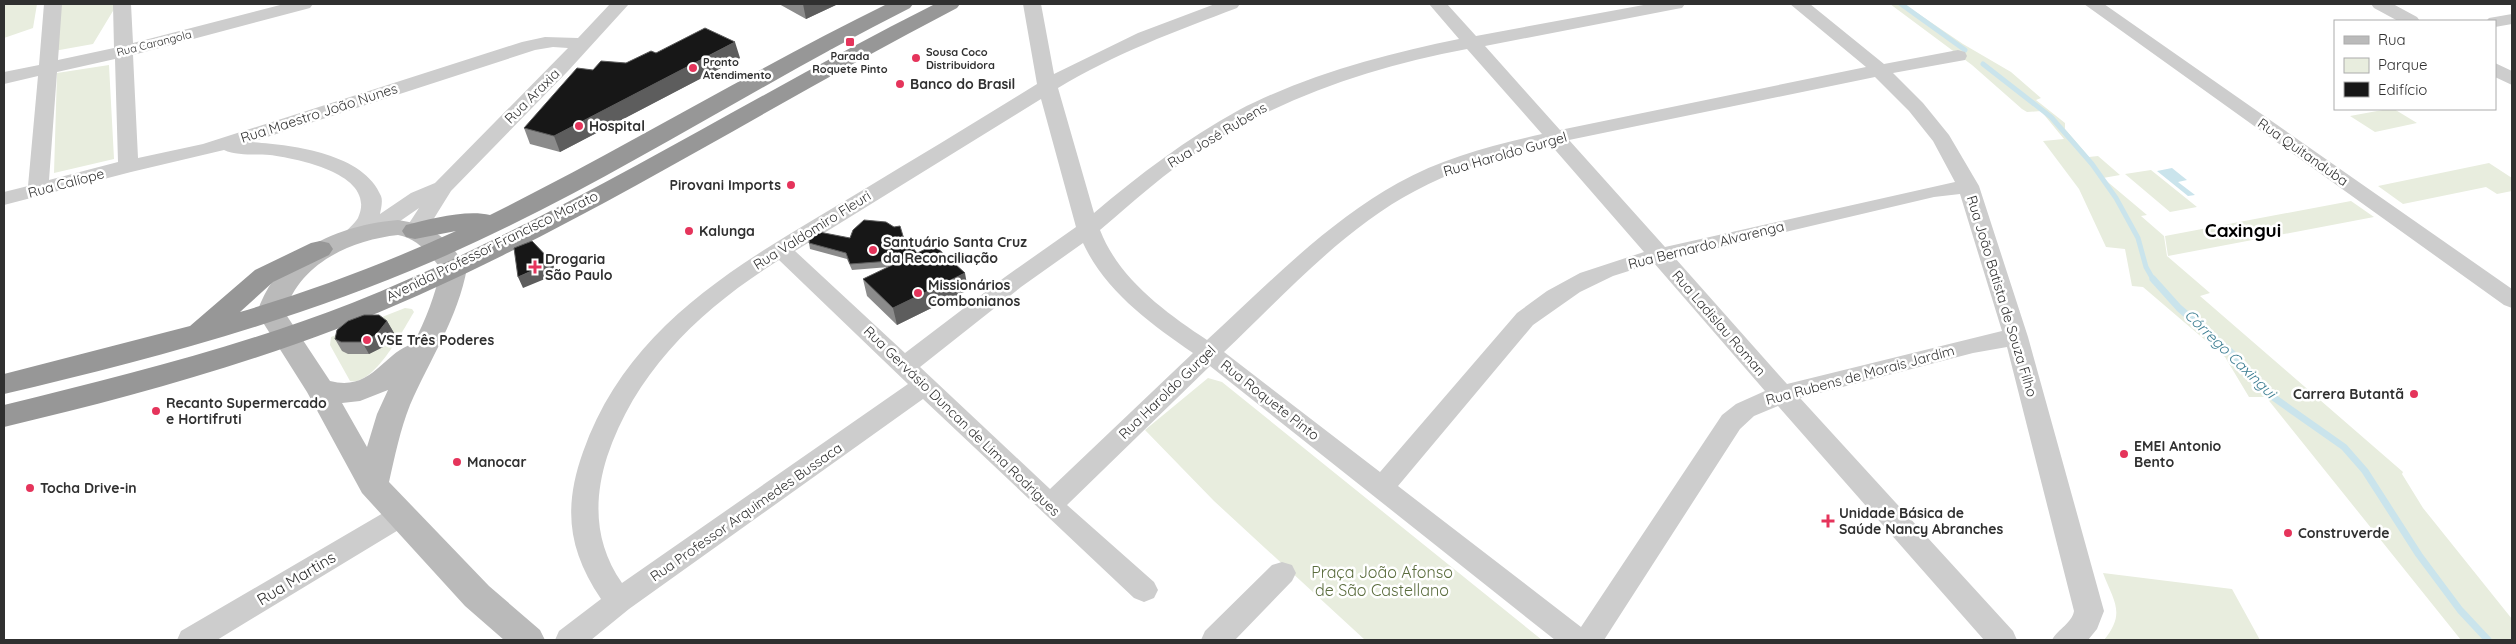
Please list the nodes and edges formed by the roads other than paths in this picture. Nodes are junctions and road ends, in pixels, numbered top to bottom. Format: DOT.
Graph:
graph roads {
  1 [pos="53,4"];
  2 [pos="122,4"];
  3 [pos="304,4"];
  4 [pos="904,4"];
  5 [pos="950,4"];
  6 [pos="1231,4"];
  7 [pos="1438,4"];
  8 [pos="1676,4"];
  9 [pos="1799,4"];
  10 [pos="2093,4"];
  11 [pos="2380,4"];
  12 [pos="1030,6"];
  13 [pos="616,8"];
  14 [pos="2512,19"];
  15 [pos="2409,20"];
  16 [pos="2496,22"];
  17 [pos="535,42"];
  18 [pos="1472,42"];
  19 [pos="583,44"];
  20 [pos="125,51"];
  21 [pos="508,53"];
  22 [pos="1958,56"];
  23 [pos="561,67"];
  24 [pos="47,68"];
  25 [pos="1880,70"];
  26 [pos="2496,70"];
  27 [pos="4,78"];
  28 [pos="2512,79"];
  29 [pos="1046,86"];
  30 [pos="277,127"];
  31 [pos="1556,138"];
  32 [pos="208,148"];
  33 [pos="259,148"];
  34 [pos="128,166"];
  35 [pos="1968,186"];
  36 [pos="443,187"];
  37 [pos="38,190"];
  38 [pos="4,199"];
  39 [pos="505,218"];
  40 [pos="1088,229"];
  41 [pos="415,231"];
  42 [pos="360,235"];
  43 [pos="320,249"];
  44 [pos="780,250"];
  45 [pos="1659,255"];
  46 [pos="447,258"];
  47 [pos="2512,300"];
  48 [pos="271,313"];
  49 [pos="197,334"];
  50 [pos="2016,337"];
  51 [pos="289,338"];
  52 [pos="428,339"];
  53 [pos="1208,352"];
  54 [pos="903,367"];
  55 [pos="4,384"];
  56 [pos="923,386"];
  57 [pos="320,389"];
  58 [pos="1782,394"];
  59 [pos="4,416"];
  60 [pos="374,485"];
  61 [pos="1382,487"];
  62 [pos="1050,505"];
  63 [pos="400,516"];
  64 [pos="1282,573"];
  65 [pos="1144,590"];
  66 [pos="620,601"];
  67 [pos="192,640"];
  68 [pos="528,640"];
  69 [pos="570,640"];
  70 [pos="1216,640"];
  71 [pos="1576,640"];
  72 [pos="1588,640"];
  73 [pos="2002,640"];
  74 [pos="2067,640"];
  1 -- 24 [label="street"];
  2 -- 20 [label="street"];
  3 -- 20 [label="street, Rua Carangola"];
  4 -- 39 [label="highway, Avenida Professor Francisco Morato"];
  5 -- 46 [label="highway, Avenida Professor Francisco Morato"];
  6 -- 29 [label="street, Rua Valdomiro Fleuri"];
  7 -- 18 [label="street, Rua Ladislau Roman"];
  8 -- 18 [label="street, Rua José Rubens"];
  9 -- 25 [label="street, Rua João Batista de Souza Filho"];
  10 -- 47 [label="street, Rua Quitanduba"];
  11 -- 15 [label="street"];
  12 -- 29 [label="street, Rua Roquete Pinto"];
  13 -- 17 [label="street"];
  13 -- 19 [label="street, Rua Araxia"];
  14 -- 16 [label="street"];
  17 -- 19 [label="street, Rua Maestro João Nunes"];
  17 -- 21 [label="street, Rua Maestro João Nunes"];
  18 -- 31 [label="street, Rua Ladislau Roman"];
  18 -- 40 [label="street, Rua José Rubens"];
  19 -- 23 [label="street, Rua Araxia"];
  20 -- 24 [label="street, Rua Carangola"];
  20 -- 34 [label="street"];
  21 -- 23 [label="street, Rua Maestro João Nunes"];
  21 -- 30 [label="street, Rua Maestro João Nunes"];
  22 -- 25 [label="street, Rua Haroldo Gurgel"];
  23 -- 36 [label="street, Rua Araxia"];
  24 -- 27 [label="street, Rua Carangola"];
  24 -- 37 [label="street"];
  25 -- 31 [label="street, Rua Haroldo Gurgel"];
  25 -- 35 [label="street, Rua João Batista de Souza Filho"];
  26 -- 28 [label="street"];
  29 -- 40 [label="street, Rua Roquete Pinto"];
  29 -- 44 [label="street, Rua Valdomiro Fleuri"];
  30 -- 32 [label="street, Rua Maestro João Nunes"];
  30 -- 33 [label="street"];
  31 -- 45 [label="street, Rua Ladislau Roman"];
  31 -- 53 [label="street, Rua Haroldo Gurgel"];
  32 -- 33 [label="street"];
  32 -- 34 [label="street, Rua Maestro João Nunes"];
  33 -- 42 [label="street"];
  34 -- 37 [label="street, Rua Calíope"];
  35 -- 45 [label="street, Rua Bernardo Alvarenga"];
  35 -- 50 [label="street, Rua João Batista de Souza Filho"];
  36 -- 41 [label="street, Rua Araxia"];
  36 -- 42 [label="street, Rua Araxia"];
  37 -- 38 [label="street, Rua Calíope"];
  39 -- 41 [label="highway"];
  39 -- 46 [label="highway, Avenida Professor Francisco Morato"];
  40 -- 53 [label="street, Rua Roquete Pinto"];
  40 -- 54 [label="street, Rua José Rubens"];
  41 -- 42 [label="main road"];
  41 -- 46 [label="main road"];
  42 -- 43 [label="main road"];
  43 -- 48 [label="main road"];
  43 -- 49 [label="highway"];
  44 -- 54 [label="street, Rua Gervásio Duncan de Lima Rodrigues"];
  44 -- 66 [label="street, Rua Valdomiro Fleuri"];
  45 -- 58 [label="street, Rua Ladislau Roman"];
  45 -- 61 [label="street, Rua Bernardo Alvarenga"];
  46 -- 48 [label="highway, Avenida Professor Francisco Morato"];
  46 -- 51 [label="highway, Avenida Professor Francisco Morato"];
  46 -- 52 [label="main road"];
  48 -- 49 [label="highway, Avenida Professor Francisco Morato"];
  48 -- 51 [label="main road"];
  49 -- 55 [label="highway, Avenida Professor Francisco Morato"];
  50 -- 58 [label="street, Rua Rubens de Morais Jardim"];
  50 -- 74 [label="street, Rua João Batista de Souza Filho"];
  51 -- 57 [label="main road"];
  51 -- 59 [label="highway, Avenida Professor Francisco Morato"];
  52 -- 57 [label="main road"];
  52 -- 60 [label="main road"];
  53 -- 61 [label="street, Rua Roquete Pinto"];
  53 -- 62 [label="street, Rua Haroldo Gurgel"];
  54 -- 56 [label="street, Rua Gervásio Duncan de Lima Rodrigues"];
  56 -- 62 [label="street, Rua Gervásio Duncan de Lima Rodrigues"];
  56 -- 66 [label="street, Rua Professor Arquimedes Bussaca"];
  57 -- 60 [label="main road"];
  58 -- 72 [label="street, Rua Rubens de Morais Jardim"];
  58 -- 73 [label="street, Rua Ladislau Roman"];
  60 -- 63 [label="main road"];
  61 -- 71 [label="street, Rua Roquete Pinto"];
  62 -- 65 [label="street, Rua Gervásio Duncan de Lima Rodrigues"];
  63 -- 67 [label="street, Rua Martins"];
  63 -- 68 [label="main road"];
  64 -- 70 [label="street"];
  66 -- 69 [label="street, Rua Professor Arquimedes Bussaca"];
}
